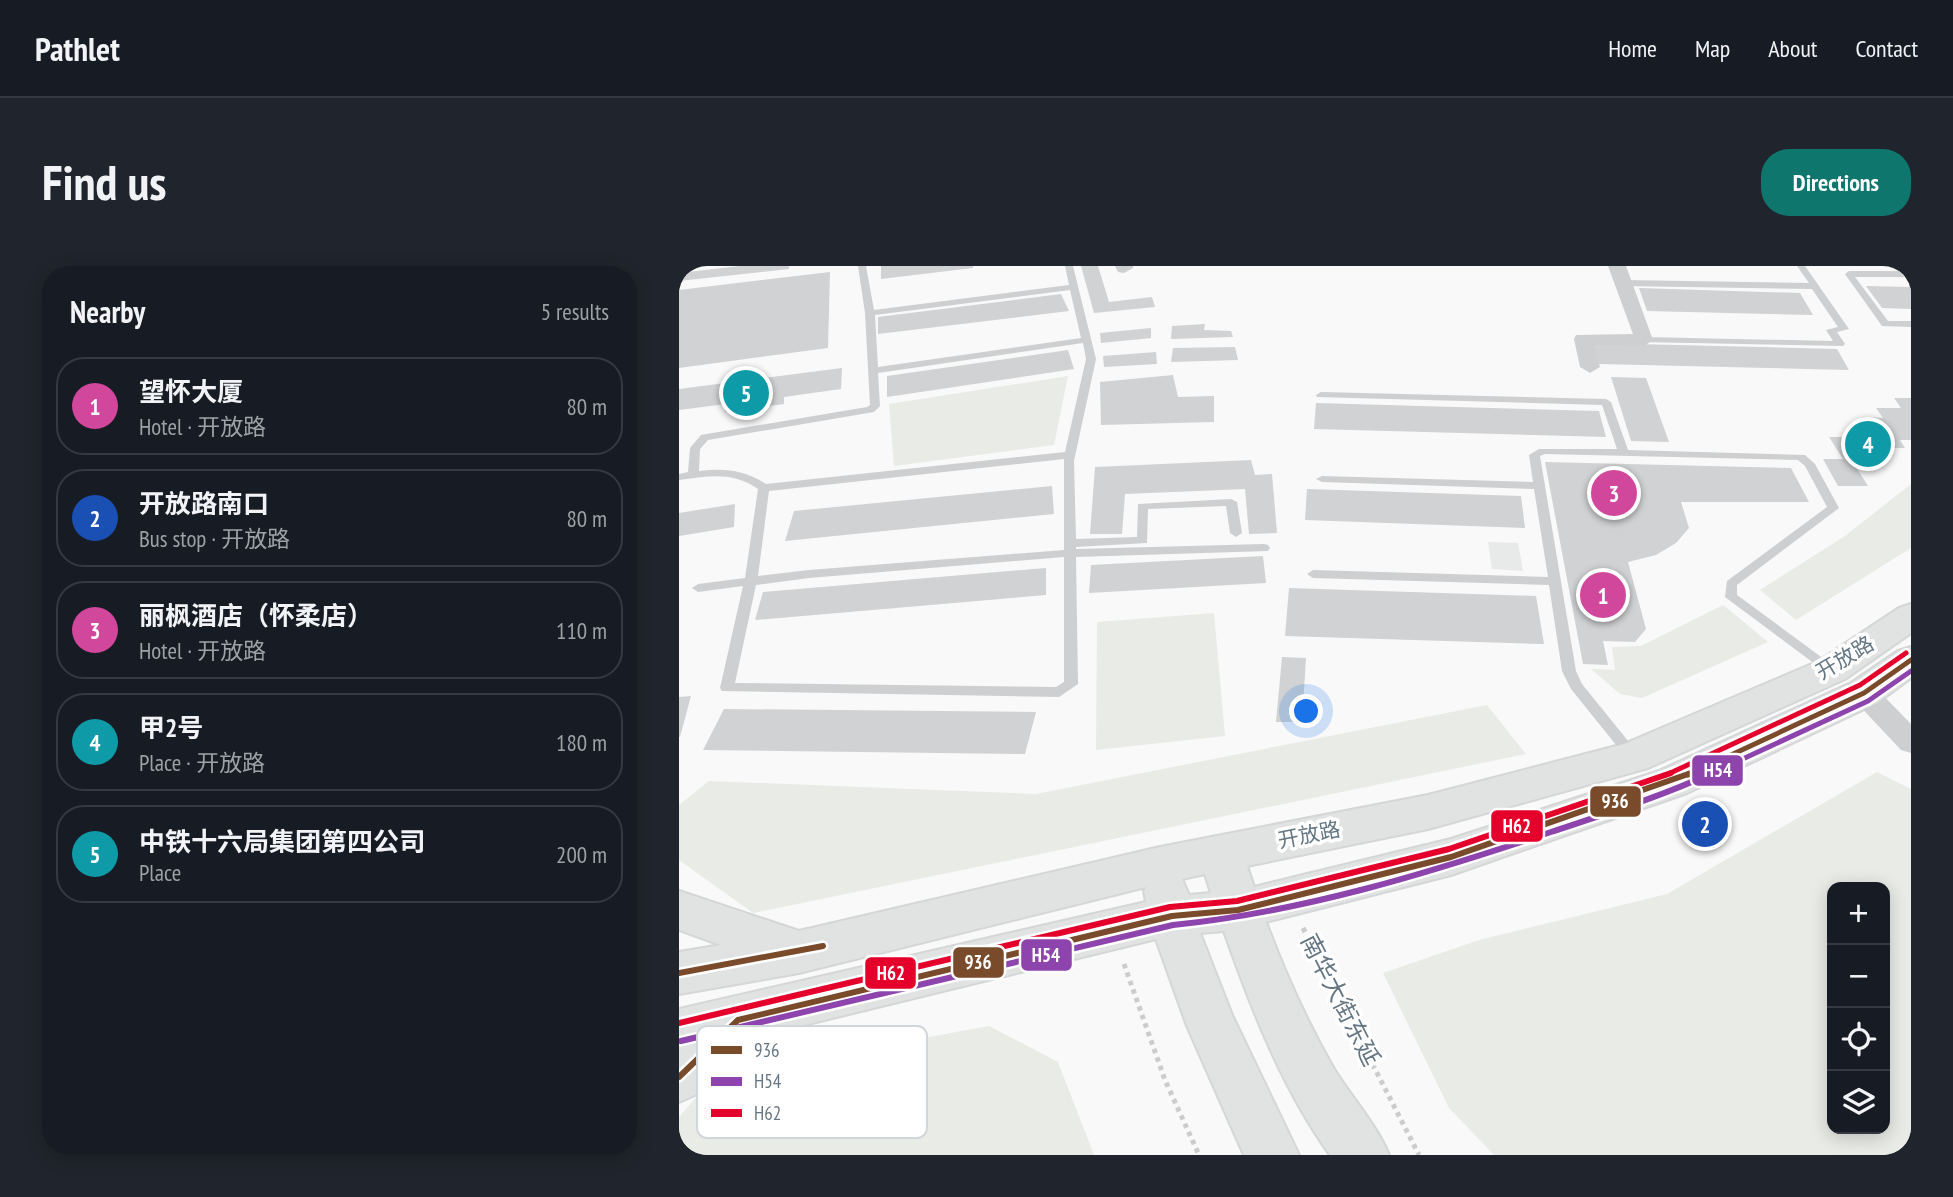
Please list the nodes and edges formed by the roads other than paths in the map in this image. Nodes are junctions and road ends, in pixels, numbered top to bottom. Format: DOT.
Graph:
graph roads {
  1 [pos="862,266"];
  2 [pos="1069,266"];
  3 [pos="1801,266"];
  4 [pos="1620,274"];
  5 [pos="1911,274"];
  6 [pos="1815,286"];
  7 [pos="1075,287"];
  8 [pos="870,313"];
  9 [pos="1911,324"];
  10 [pos="1086,340"];
  11 [pos="1644,340"];
  12 [pos="1590,367"];
  13 [pos="873,371"];
  14 [pos="1321,395"];
  15 [pos="1623,453"];
  16 [pos="1071,455"];
  17 [pos="693,475"];
  18 [pos="679,477"];
  19 [pos="1322,479"];
  20 [pos="1539,486"];
  21 [pos="764,488"];
  22 [pos="1236,533"];
  23 [pos="1069,548"];
  24 [pos="1264,548"];
  25 [pos="1313,574"];
  26 [pos="751,581"];
  27 [pos="1554,582"];
  28 [pos="698,588"];
  29 [pos="1911,617"];
  30 [pos="1911,660"];
  31 [pos="1848,682"];
  32 [pos="1911,742"];
  33 [pos="1634,757"];
  34 [pos="1221,853"];
  35 [pos="1160,865"];
  36 [pos="1238,909"];
  37 [pos="679,911"];
  38 [pos="1172,916"];
  39 [pos="799,952"];
  40 [pos="679,973"];
  41 [pos="738,1020"];
  42 [pos="708,1026"];
  43 [pos="732,1026"];
  44 [pos="697,1028"];
  45 [pos="679,1032"];
  46 [pos="697,1060"];
  47 [pos="679,1077"];
  48 [pos="1272,1155"];
  49 [pos="1362,1155"];
  1 -- 8 [label="lane"];
  2 -- 7 [label="lane"];
  3 -- 6 [label="lane"];
  4 -- 6 [label="lane"];
  4 -- 11 [label="street"];
  5 -- 9 [label="lane"];
  6 -- 11 [label="lane"];
  7 -- 8 [label="lane"];
  7 -- 10 [label="lane"];
  8 -- 13 [label="lane"];
  10 -- 13 [label="lane"];
  10 -- 16 [label="lane"];
  11 -- 12 [label="street"];
  13 -- 17 [label="lane"];
  14 -- 15 [label="lane"];
  15 -- 20 [label="lane"];
  15 -- 31 [label="lane"];
  16 -- 21 [label="lane"];
  16 -- 23 [label="lane"];
  17 -- 18 [label="lane"];
  17 -- 21 [label="lane"];
  19 -- 20 [label="lane"];
  20 -- 27 [label="lane"];
  21 -- 26 [label="lane"];
  22 -- 23 [label="lane"];
  23 -- 24 [label="lane"];
  23 -- 26 [label="lane"];
  23 -- 26 [label="lane"];
  25 -- 27 [label="lane"];
  26 -- 28 [label="lane"];
  27 -- 33 [label="lane"];
  29 -- 31 [label="main road, 开放路"];
  30 -- 31 [label="main road, 开放路"];
  31 -- 32 [label="street"];
  31 -- 33 [label="main road, 开放路"];
  31 -- 36 [label="main road, 开放路"];
  33 -- 34 [label="main road, 开放路"];
  34 -- 35 [label="main road, 开放路"];
  34 -- 36 [label="main road"];
  35 -- 38 [label="main road"];
  35 -- 39 [label="main road, 开放路"];
  36 -- 38 [label="main road, 开放路"];
  36 -- 49 [label="main road"];
  37 -- 39 [label="main road"];
  38 -- 41 [label="main road, 开放路"];
  38 -- 48 [label="main road"];
  39 -- 40 [label="main road, 开放路"];
  41 -- 42 [label="main road, 开放路"];
  41 -- 43 [label="main road"];
  44 -- 45 [label="main road, 开放路"];
  46 -- 47 [label="main road"];
}
